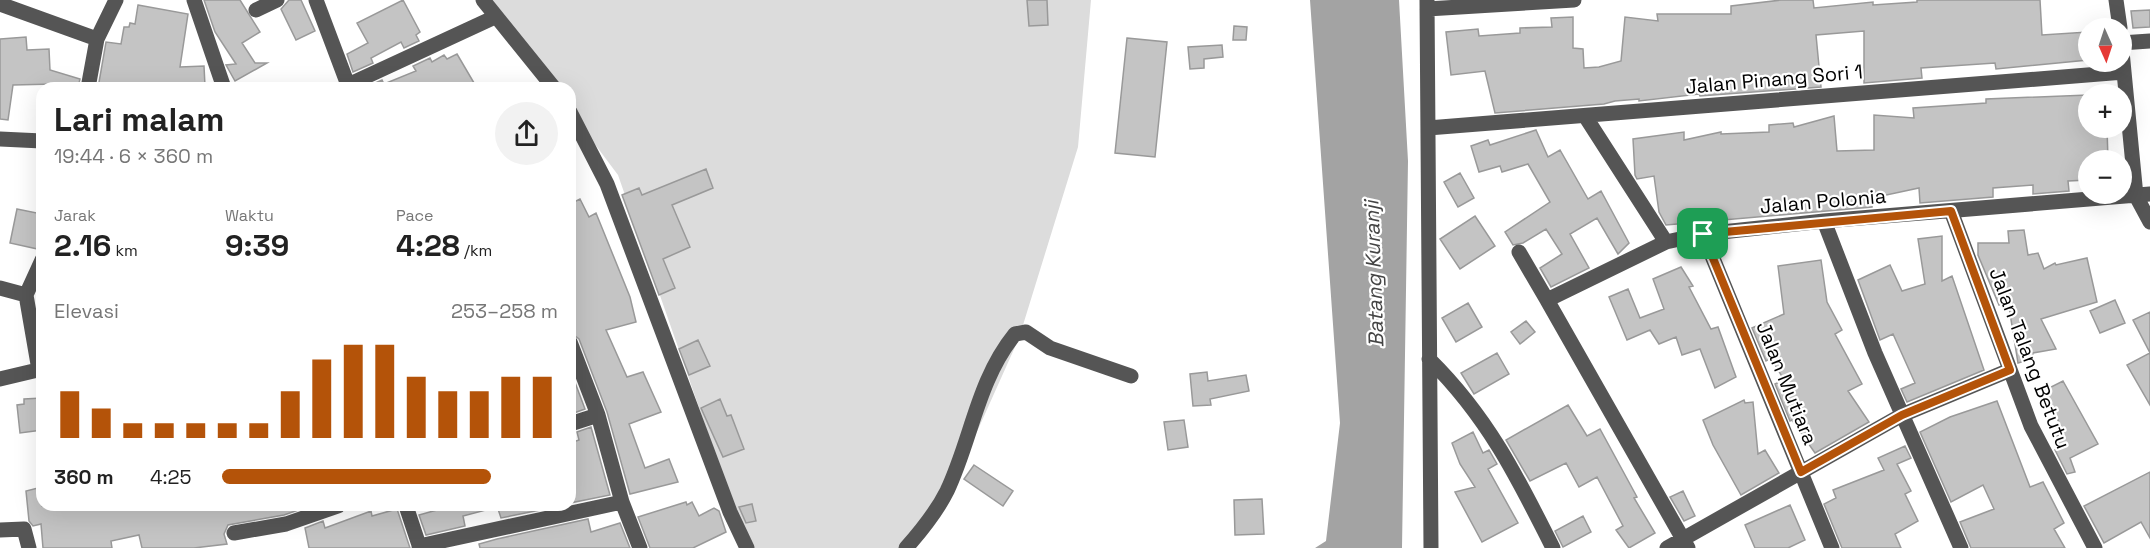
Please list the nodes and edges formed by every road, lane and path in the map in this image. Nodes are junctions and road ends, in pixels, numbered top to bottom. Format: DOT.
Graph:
graph roads {
  1 [pos="116,0"];
  2 [pos="194,0"];
  3 [pos="277,0"];
  4 [pos="316,0"];
  5 [pos="483,0"];
  6 [pos="1574,0"];
  7 [pos="2116,0"];
  8 [pos="0,4"];
  9 [pos="1427,4"];
  10 [pos="256,10"];
  11 [pos="495,17"];
  12 [pos="2119,18"];
  13 [pos="97,39"];
  14 [pos="2150,41"];
  15 [pos="2132,42"];
  16 [pos="2124,72"];
  17 [pos="89,82"];
  18 [pos="222,82"];
  19 [pos="347,82"];
  20 [pos="359,82"];
  21 [pos="549,82"];
  22 [pos="1585,116"];
  23 [pos="576,124"];
  24 [pos="1428,128"];
  25 [pos="0,139"];
  26 [pos="36,141"];
  27 [pos="2143,195"];
  28 [pos="1951,211"];
  29 [pos="1824,221"];
  30 [pos="2150,222"];
  31 [pos="1703,234"];
  32 [pos="1666,242"];
  33 [pos="1519,252"];
  34 [pos="36,273"];
  35 [pos="0,288"];
  36 [pos="26,295"];
  37 [pos="1546,300"];
  38 [pos="36,349"];
  39 [pos="576,358"];
  40 [pos="1429,359"];
  41 [pos="2010,370"];
  42 [pos="36,371"];
  43 [pos="1131,376"];
  44 [pos="0,379"];
  45 [pos="598,415"];
  46 [pos="1902,415"];
  47 [pos="576,422"];
  48 [pos="1801,472"];
  49 [pos="622,502"];
  50 [pos="408,511"];
  51 [pos="302,512"];
  52 [pos="0,530"];
  53 [pos="234,533"];
  54 [pos="1685,543"];
  55 [pos="419,547"];
  56 [pos="29,548"];
  57 [pos="640,548"];
  58 [pos="747,548"];
  59 [pos="906,548"];
  60 [pos="1431,548"];
  61 [pos="1553,548"];
  62 [pos="1667,548"];
  63 [pos="1832,548"];
  64 [pos="1961,548"];
  65 [pos="2095,548"];
  1 -- 13 [label="street"];
  2 -- 18 [label="street"];
  3 -- 10 [label="street"];
  4 -- 19 [label="street"];
  5 -- 11 [label="street"];
  6 -- 9 [label="street"];
  7 -- 12 [label="street"];
  8 -- 13 [label="street"];
  9 -- 24 [label="street"];
  11 -- 20 [label="street"];
  11 -- 21 [label="street"];
  13 -- 17 [label="street"];
  14 -- 15 [label="street"];
  16 -- 22 [label="street, Jalan Pinang Sori 1"];
  16 -- 27 [label="street"];
  22 -- 24 [label="street, Jalan Pinang Sori 1"];
  22 -- 32 [label="street"];
  23 -- 58 [label="street"];
  24 -- 40 [label="street"];
  25 -- 26 [label="street"];
  27 -- 28 [label="street, Jalan Polonia"];
  27 -- 30 [label="street"];
  28 -- 29 [label="street, Jalan Polonia"];
  28 -- 41 [label="street, Jalan Talang Betutu"];
  29 -- 31 [label="street, Jalan Polonia"];
  29 -- 46 [label="street"];
  31 -- 32 [label="street, Jalan Polonia"];
  31 -- 48 [label="street, Jalan Mutiara"];
  32 -- 37 [label="street, Jalan Polonia"];
  33 -- 37 [label="street"];
  34 -- 36 [label="street"];
  35 -- 36 [label="street"];
  36 -- 38 [label="street"];
  37 -- 54 [label="street"];
  39 -- 45 [label="street"];
  40 -- 60 [label="street"];
  40 -- 61 [label="street"];
  41 -- 46 [label="street"];
  41 -- 65 [label="street, Jalan Talang Betutu"];
  42 -- 44 [label="street"];
  43 -- 59 [label="street"];
  45 -- 47 [label="street"];
  45 -- 49 [label="street"];
  46 -- 48 [label="street"];
  46 -- 64 [label="street"];
  48 -- 54 [label="street"];
  48 -- 63 [label="street, Jalan Mutiara"];
  49 -- 55 [label="street"];
  49 -- 57 [label="street"];
  50 -- 55 [label="street"];
  51 -- 53 [label="street"];
  52 -- 56 [label="street"];
  54 -- 62 [label="street"];
}
